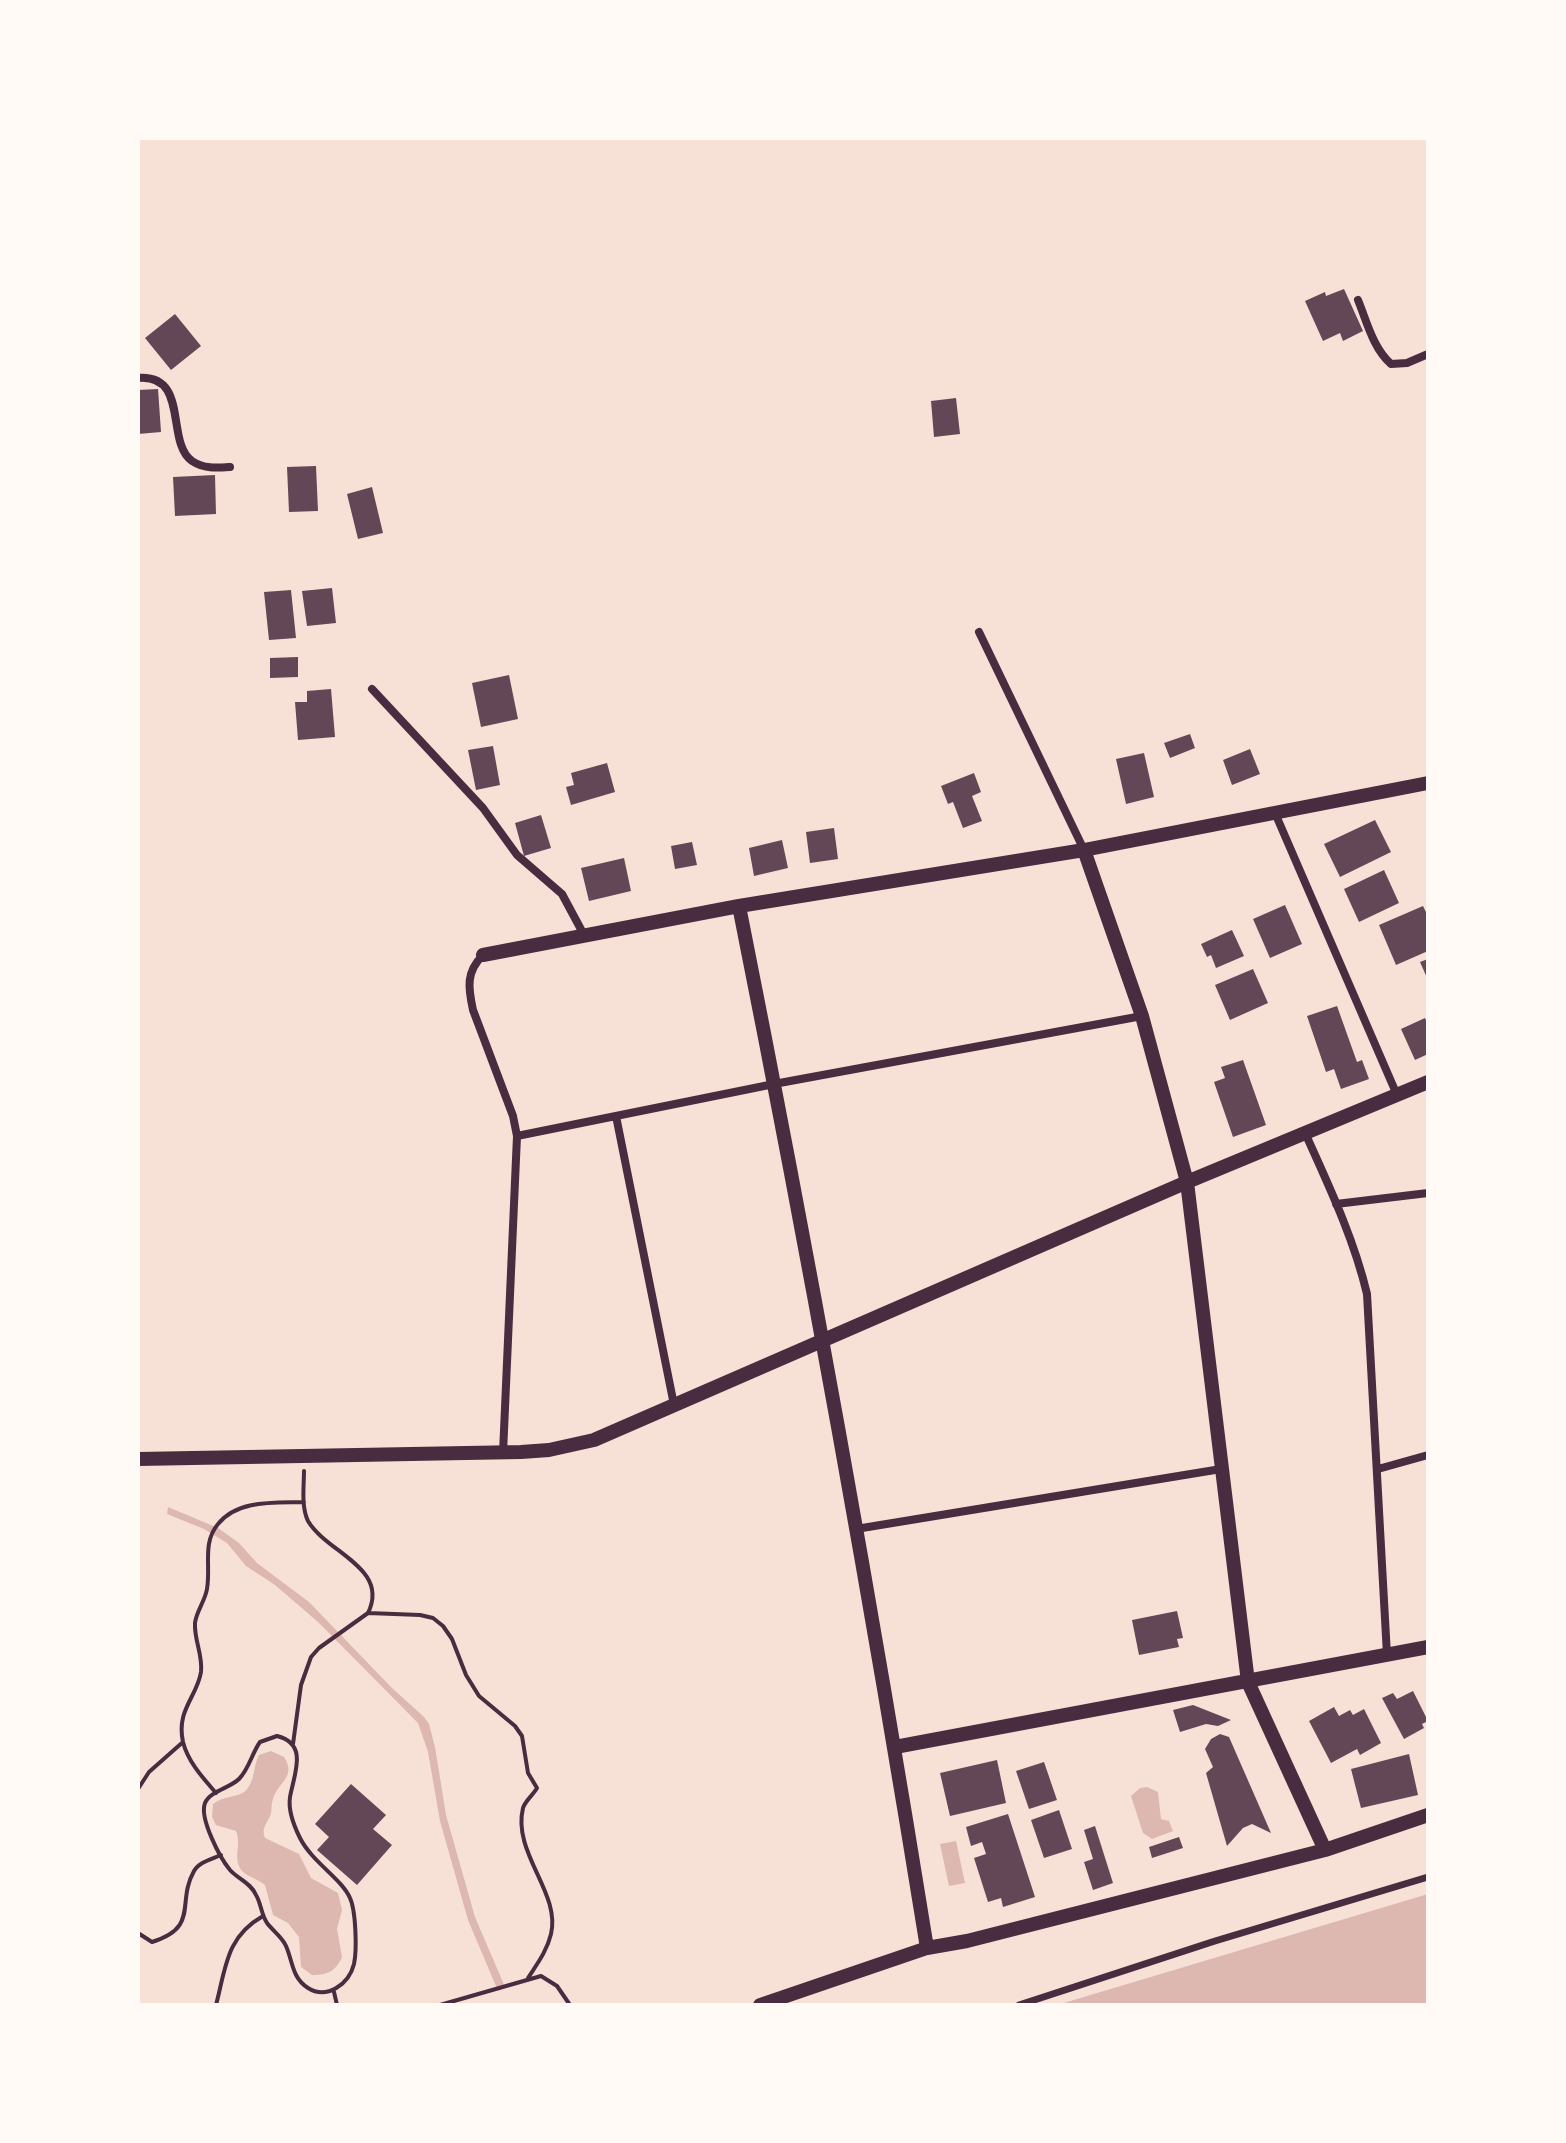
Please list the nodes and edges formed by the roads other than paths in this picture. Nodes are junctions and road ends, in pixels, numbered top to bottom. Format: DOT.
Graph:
graph roads {
  1 [pos="1358,300"];
  2 [pos="1428,354"];
  3 [pos="138,378"];
  4 [pos="230,467"];
  5 [pos="979,632"];
  6 [pos="372,689"];
  7 [pos="1428,783"];
  8 [pos="1275,813"];
  9 [pos="1084,850"];
  10 [pos="739,906"];
  11 [pos="584,935"];
  12 [pos="483,955"];
  13 [pos="1142,1016"];
  14 [pos="1428,1082"];
  15 [pos="774,1084"];
  16 [pos="1397,1095"];
  17 [pos="616,1116"];
  18 [pos="1306,1135"];
  19 [pos="517,1136"];
  20 [pos="1187,1182"];
  21 [pos="1428,1193"];
  22 [pos="1336,1204"];
  23 [pos="821,1341"];
  24 [pos="674,1405"];
  25 [pos="503,1453"];
  26 [pos="1428,1455"];
  27 [pos="138,1459"];
  28 [pos="1221,1469"];
  29 [pos="1378,1469"];
  30 [pos="855,1530"];
  31 [pos="1428,1647"];
  32 [pos="1387,1655"];
  33 [pos="1248,1682"];
  34 [pos="895,1747"];
  35 [pos="1428,1815"];
  36 [pos="1325,1850"];
  37 [pos="1428,1877"];
  38 [pos="927,1948"];
  39 [pos="760,2005"];
  40 [pos="1019,2005"];
  1 -- 2 [label="street"];
  3 -- 4 [label="street"];
  5 -- 9 [label="street"];
  6 -- 11 [label="street"];
  7 -- 8 [label="street"];
  8 -- 9 [label="street"];
  8 -- 16 [label="street"];
  9 -- 10 [label="street"];
  9 -- 13 [label="street"];
  10 -- 11 [label="street"];
  10 -- 15 [label="street"];
  11 -- 12 [label="street"];
  12 -- 19 [label="street"];
  13 -- 15 [label="street"];
  13 -- 20 [label="street"];
  14 -- 16 [label="street"];
  15 -- 17 [label="street"];
  15 -- 23 [label="street"];
  16 -- 18 [label="street"];
  17 -- 19 [label="street"];
  17 -- 24 [label="street"];
  18 -- 20 [label="street"];
  18 -- 22 [label="street"];
  19 -- 25 [label="street"];
  20 -- 23 [label="street"];
  20 -- 28 [label="street"];
  21 -- 22 [label="street"];
  22 -- 29 [label="street"];
  23 -- 24 [label="street"];
  23 -- 30 [label="street"];
  24 -- 25 [label="street"];
  25 -- 27 [label="street"];
  26 -- 29 [label="street"];
  28 -- 30 [label="street"];
  28 -- 33 [label="street"];
  29 -- 32 [label="street"];
  30 -- 34 [label="street"];
  31 -- 32 [label="street"];
  32 -- 33 [label="street"];
  33 -- 34 [label="street"];
  33 -- 36 [label="street"];
  34 -- 38 [label="street"];
  35 -- 36 [label="street"];
  36 -- 38 [label="street"];
  37 -- 40 [label="street"];
  38 -- 39 [label="street"];
}
